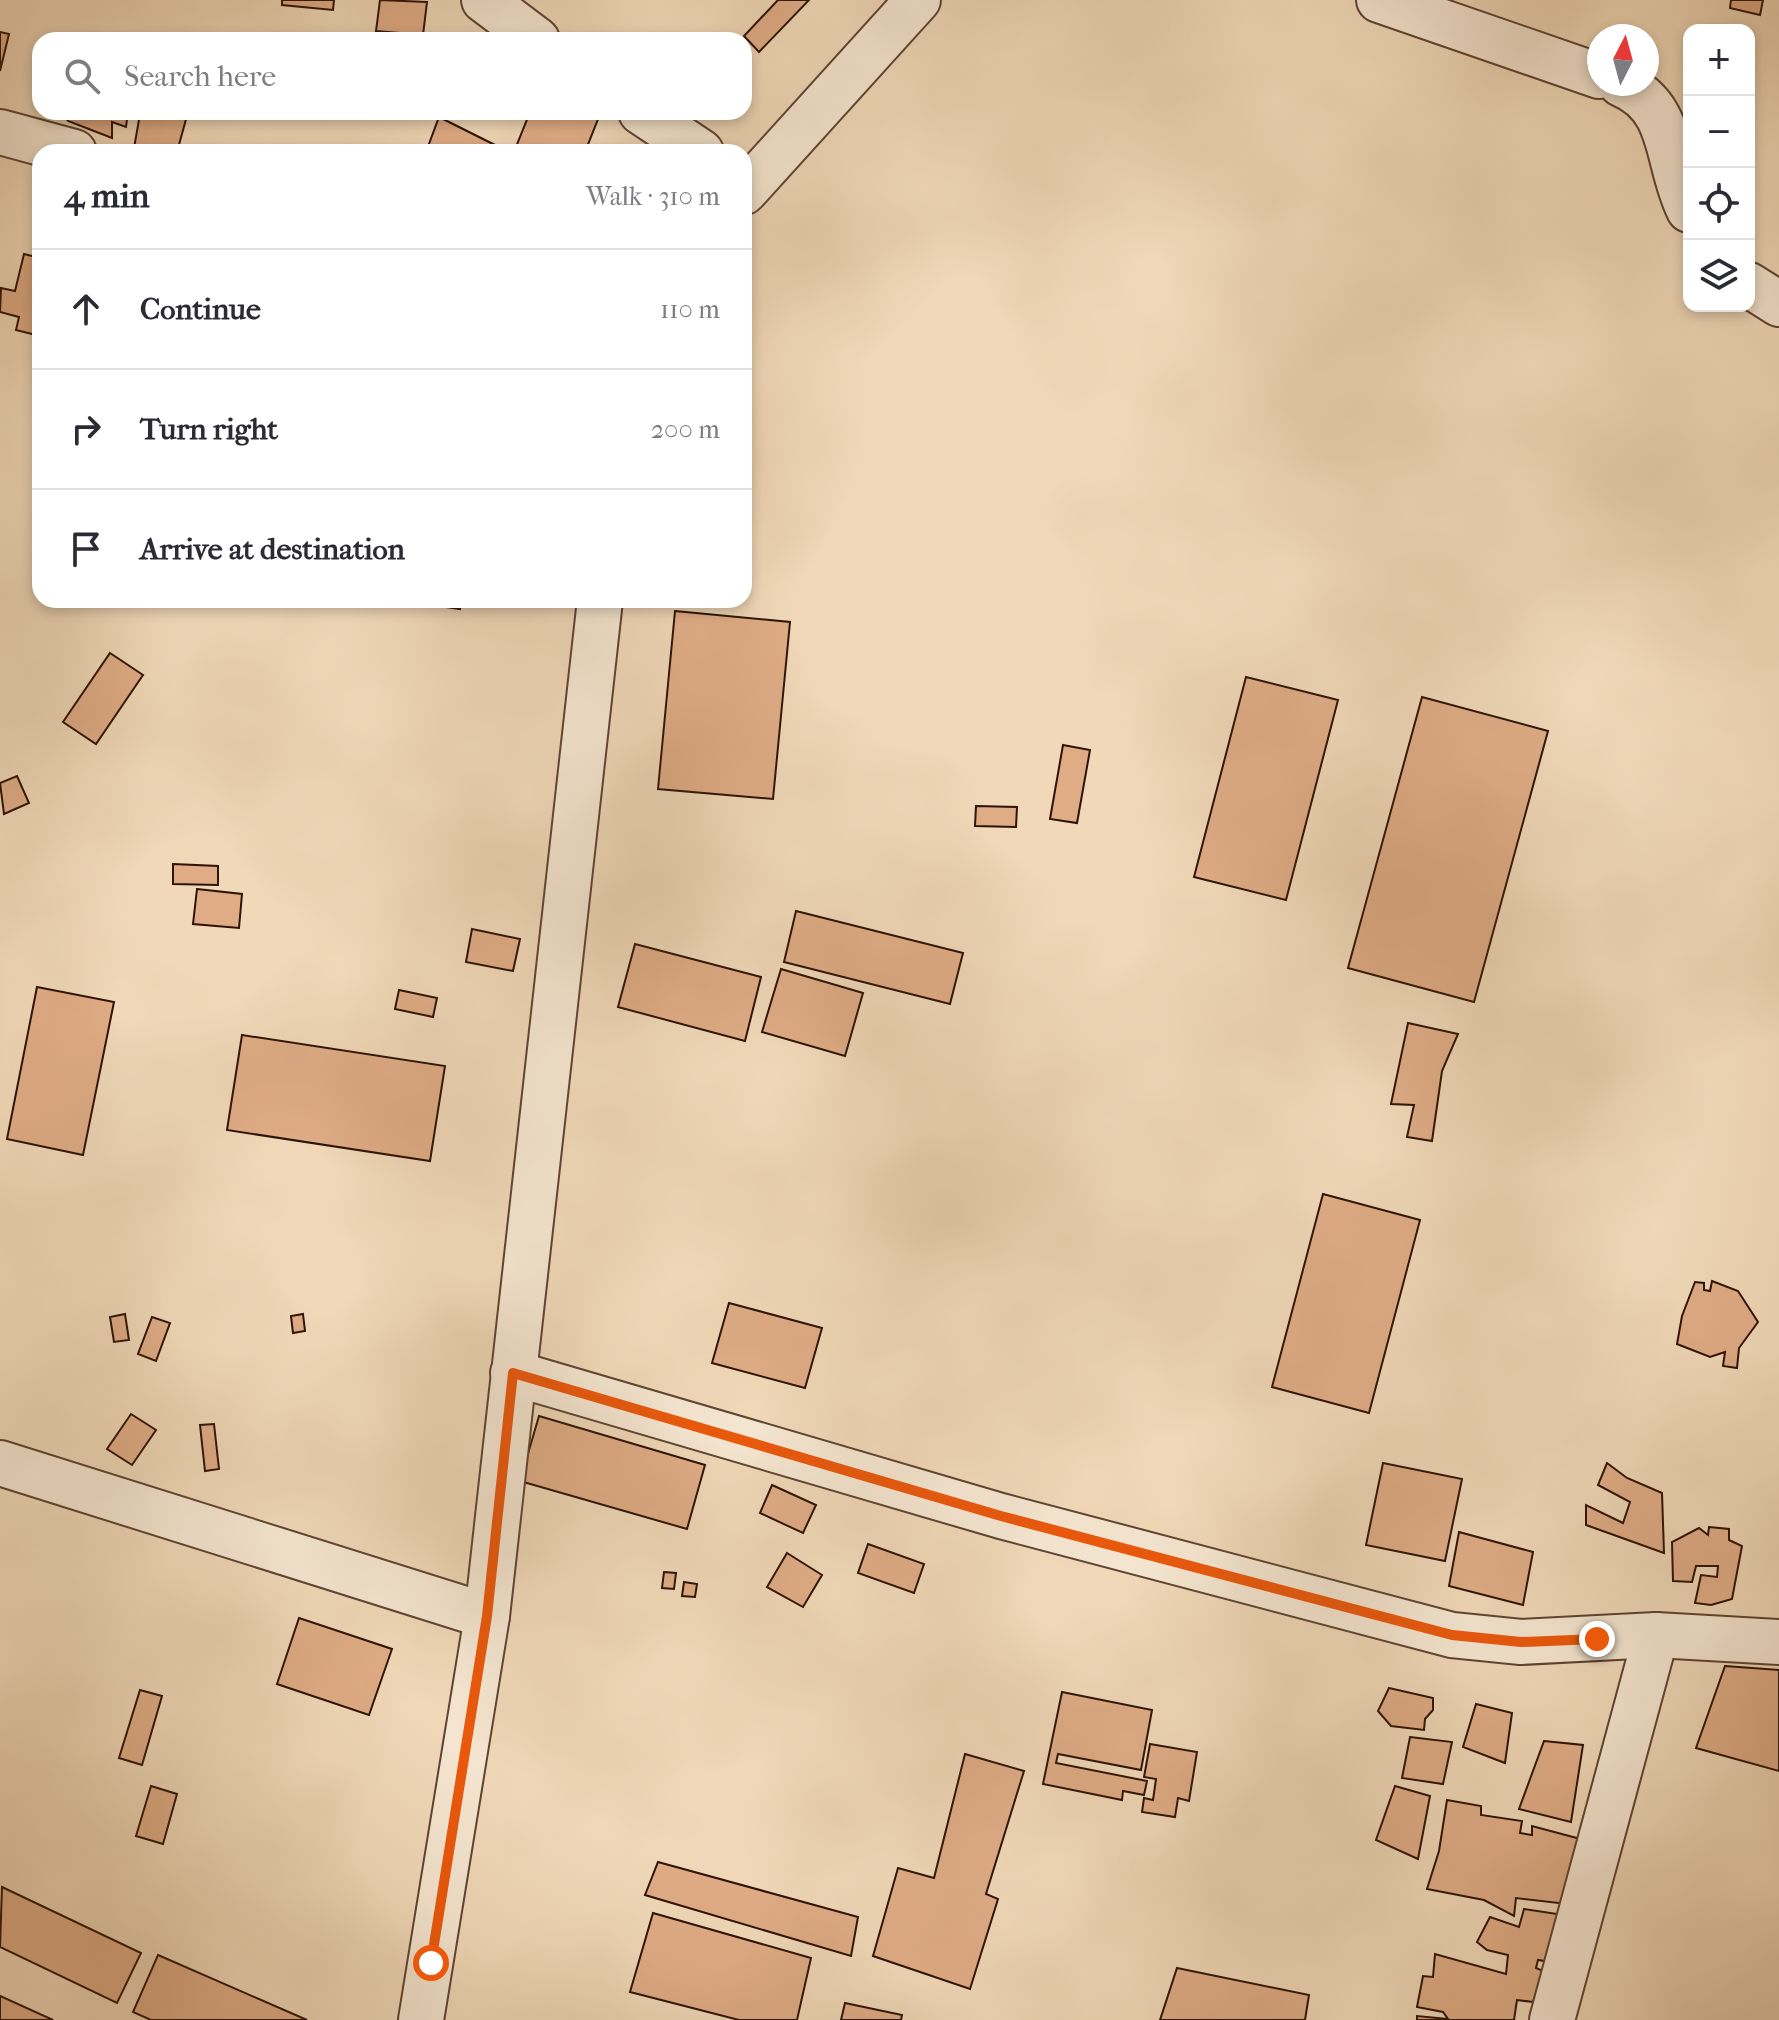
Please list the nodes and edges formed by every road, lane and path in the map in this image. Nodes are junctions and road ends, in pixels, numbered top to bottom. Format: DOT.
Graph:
graph roads {
  1 [pos="484,0"];
  2 [pos="918,0"];
  3 [pos="1379,0"];
  4 [pos="526,32"];
  5 [pos="1587,72"];
  6 [pos="1643,96"];
  7 [pos="653,120"];
  8 [pos="0,132"];
  9 [pos="44,144"];
  10 [pos="689,144"];
  11 [pos="752,179"];
  12 [pos="1683,195"];
  13 [pos="1755,289"];
  14 [pos="1779,304"];
  15 [pos="599,608"];
  16 [pos="513,1373"];
  17 [pos="0,1463"];
  18 [pos="487,1616"];
  19 [pos="1656,1635"];
  20 [pos="1779,1642"];
  21 [pos="421,2020"];
  22 [pos="1552,2020"];
  1 -- 4 [label="street"];
  2 -- 11 [label="street"];
  3 -- 5 [label="street"];
  6 -- 12 [label="street"];
  7 -- 10 [label="street"];
  8 -- 9 [label="street"];
  13 -- 14 [label="street"];
  15 -- 16 [label="street"];
  16 -- 18 [label="street"];
  16 -- 19 [label="street"];
  17 -- 18 [label="street"];
  18 -- 21 [label="street"];
  19 -- 20 [label="street"];
  19 -- 22 [label="street"];
}
